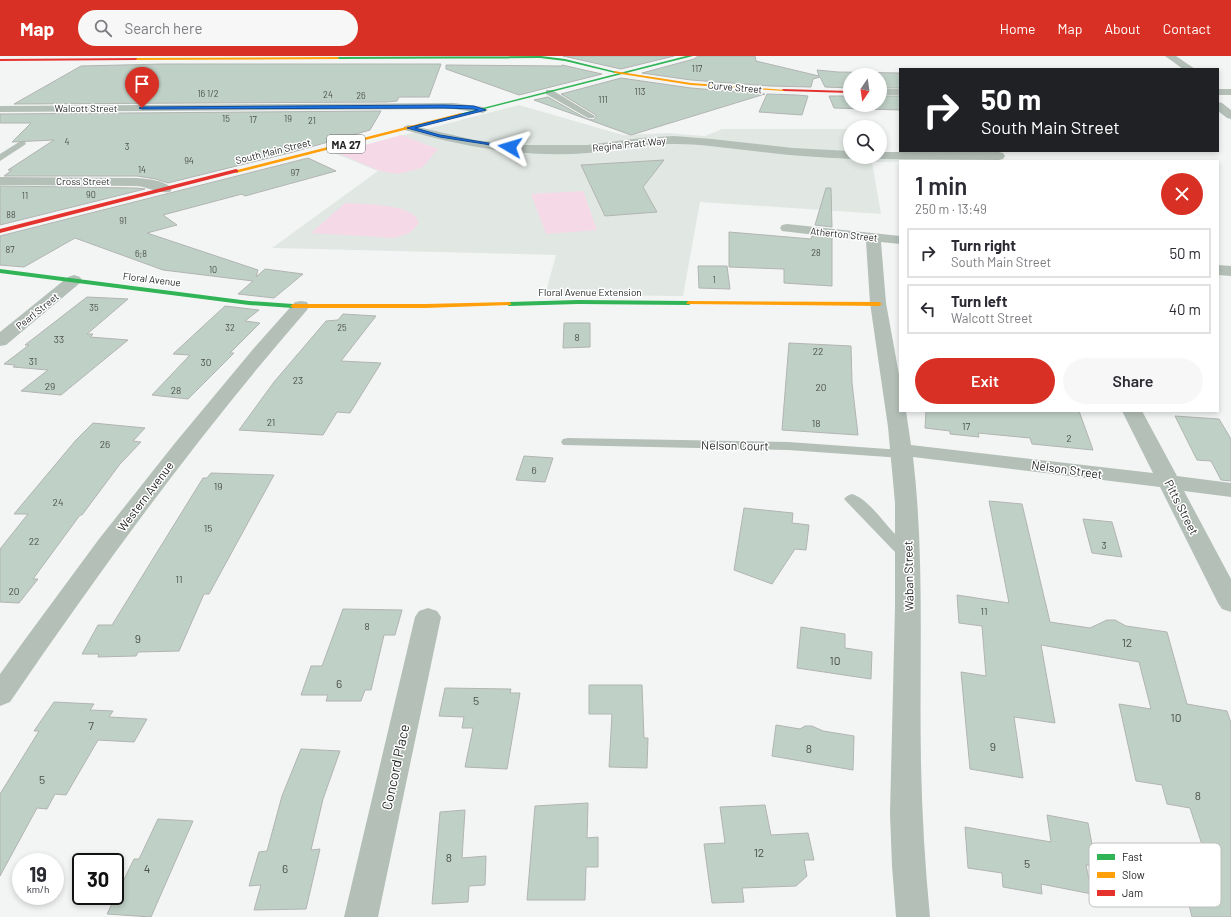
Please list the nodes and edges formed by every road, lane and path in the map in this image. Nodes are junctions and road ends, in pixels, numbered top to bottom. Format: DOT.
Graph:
graph roads {
  1 [pos="692,56"];
  2 [pos="1170,56"];
  3 [pos="28,58"];
  4 [pos="0,60"];
  5 [pos="6,68"];
  6 [pos="1188,68"];
  7 [pos="620,74"];
  8 [pos="549,92"];
  9 [pos="843,92"];
  10 [pos="887,92"];
  11 [pos="899,92"];
  12 [pos="1219,106"];
  13 [pos="0,109"];
  14 [pos="483,110"];
  15 [pos="591,116"];
  16 [pos="1231,116"];
  17 [pos="410,128"];
  18 [pos="22,144"];
  19 [pos="843,155"];
  20 [pos="887,156"];
  21 [pos="998,156"];
  22 [pos="0,158"];
  23 [pos="0,181"];
  24 [pos="165,189"];
  25 [pos="787,228"];
  26 [pos="0,231"];
  27 [pos="873,238"];
  28 [pos="899,240"];
  29 [pos="1219,270"];
  30 [pos="0,271"];
  31 [pos="1231,271"];
  32 [pos="74,280"];
  33 [pos="879,304"];
  34 [pos="301,306"];
  35 [pos="0,341"];
  36 [pos="1133,412"];
  37 [pos="568,442"];
  38 [pos="902,452"];
  39 [pos="1170,483"];
  40 [pos="1231,490"];
  41 [pos="852,499"];
  42 [pos="908,554"];
  43 [pos="1231,603"];
  44 [pos="428,617"];
  45 [pos="0,694"];
  46 [pos="361,917"];
  47 [pos="913,917"];
  1 -- 7 [label="street, South Main Street / MA 27"];
  2 -- 6 [label="street"];
  3 -- 4 [label="street, Curve Street"];
  3 -- 5 [label="street"];
  3 -- 7 [label="street, Curve Street"];
  7 -- 8 [label="street, South Main Street / MA 27"];
  7 -- 9 [label="street, Curve Street"];
  8 -- 14 [label="street, South Main Street / MA 27"];
  8 -- 15 [label="lane"];
  10 -- 11 [label="street"];
  12 -- 16 [label="street"];
  13 -- 14 [label="street, Walcott Street"];
  14 -- 17 [label="street, South Main Street / MA 27"];
  17 -- 19 [label="street, Regina Pratt Way"];
  17 -- 24 [label="street, South Main Street / MA 27"];
  18 -- 22 [label="lane"];
  20 -- 21 [label="street"];
  23 -- 24 [label="street, Cross Street"];
  24 -- 26 [label="street, South Main Street / MA 27"];
  25 -- 27 [label="street, Atherton Street"];
  27 -- 28 [label="street, Atherton Street"];
  27 -- 33 [label="street, Waban Street"];
  29 -- 31 [label="street"];
  30 -- 32 [label="street, Floral Avenue"];
  32 -- 34 [label="street, Floral Avenue"];
  32 -- 35 [label="street, Pearl Street"];
  33 -- 34 [label="street, Floral Avenue Extension"];
  33 -- 38 [label="street, Waban Street"];
  34 -- 45 [label="street, Western Avenue"];
  36 -- 39 [label="street, Pitts Street"];
  37 -- 38 [label="lane, Nelson Court"];
  38 -- 39 [label="street, Nelson Street"];
  38 -- 42 [label="street, Waban Street"];
  39 -- 40 [label="street, Nelson Street"];
  39 -- 43 [label="street, Pitts Street"];
  41 -- 42 [label="lane"];
  42 -- 47 [label="street, Waban Street"];
  44 -- 46 [label="street, Concord Place"];
}
